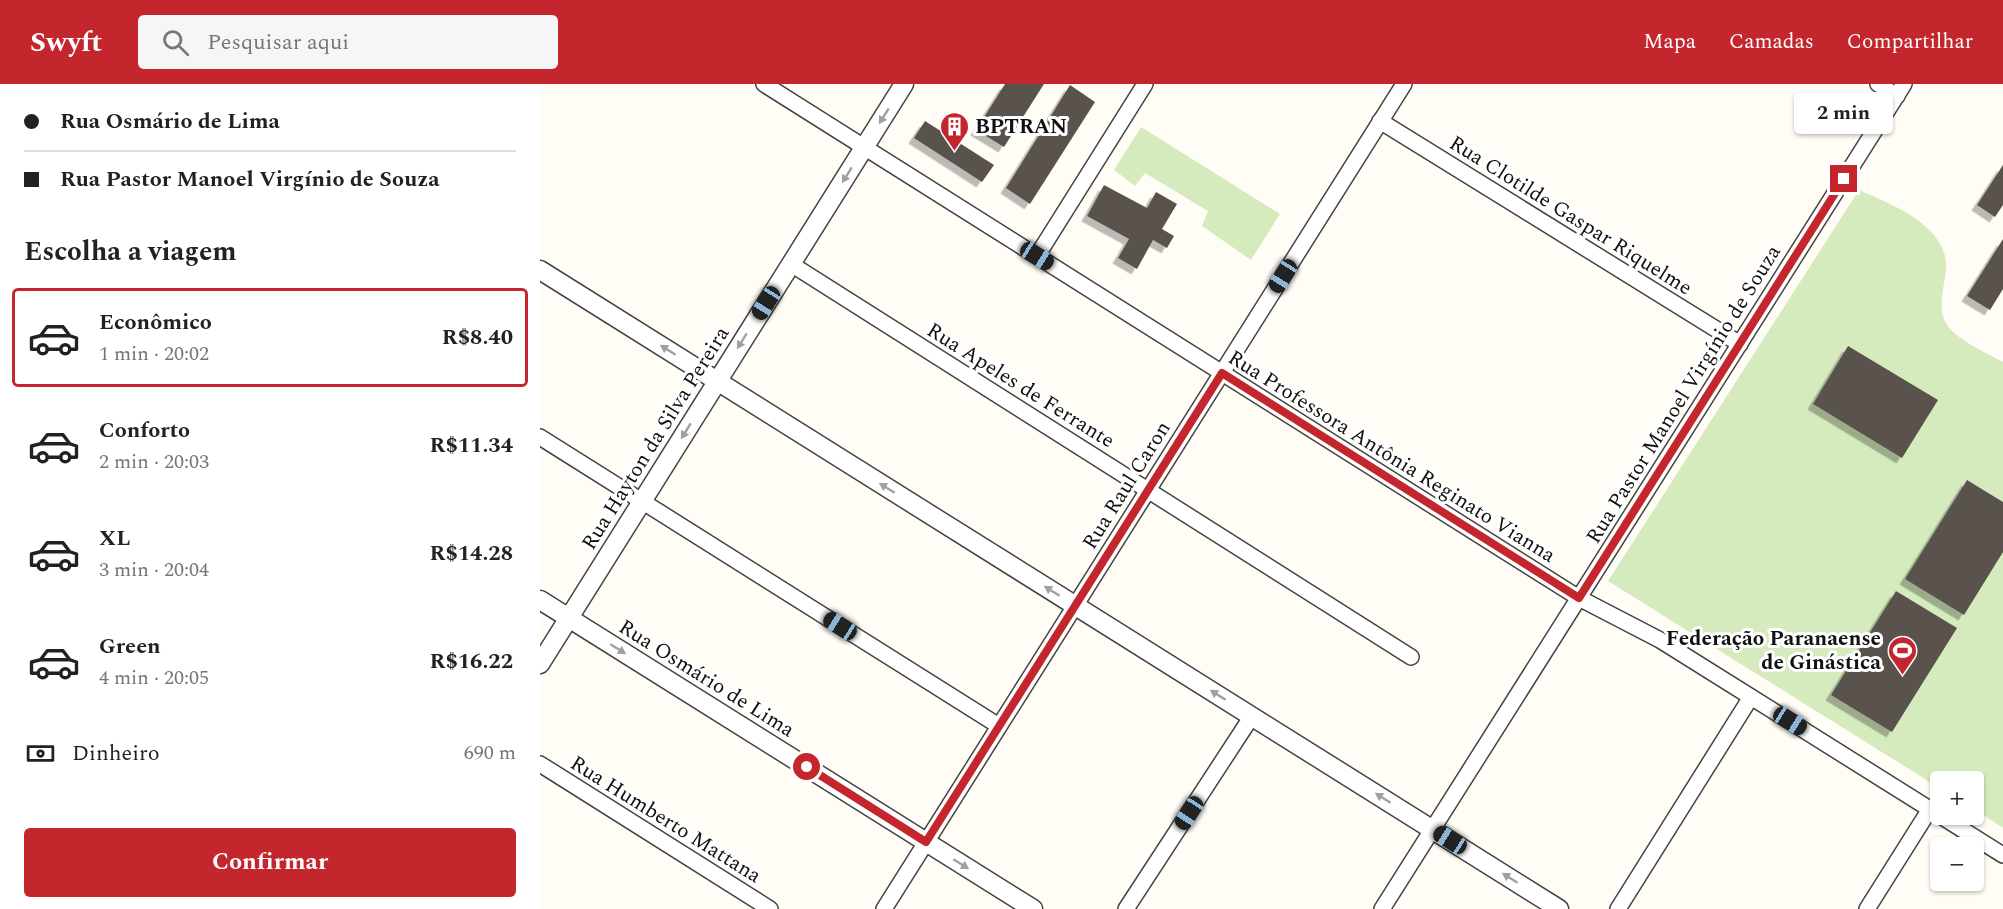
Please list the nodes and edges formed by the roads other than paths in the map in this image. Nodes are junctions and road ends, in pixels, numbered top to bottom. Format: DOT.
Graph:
graph roads {
  1 [pos="764,84"];
  2 [pos="904,84"];
  3 [pos="1146,84"];
  4 [pos="1404,84"];
  5 [pos="1878,84"];
  6 [pos="1901,90"];
  7 [pos="1380,122"];
  8 [pos="864,147"];
  9 [pos="1037,256"];
  10 [pos="791,264"];
  11 [pos="540,270"];
  12 [pos="1740,344"];
  13 [pos="1222,373"];
  14 [pos="717,381"];
  15 [pos="540,437"];
  16 [pos="1148,490"];
  17 [pos="642,501"];
  18 [pos="1579,598"];
  19 [pos="540,600"];
  20 [pos="1075,606"];
  21 [pos="569,618"];
  22 [pos="1411,657"];
  23 [pos="540,663"];
  24 [pos="1751,697"];
  25 [pos="1252,716"];
  26 [pos="999,726"];
  27 [pos="540,764"];
  28 [pos="1930,809"];
  29 [pos="1955,825"];
  30 [pos="1432,830"];
  31 [pos="926,842"];
  32 [pos="2003,855"];
  33 [pos="770,909"];
  34 [pos="884,909"];
  35 [pos="1033,909"];
  36 [pos="1126,909"];
  37 [pos="1382,909"];
  38 [pos="1559,909"];
  39 [pos="1618,909"];
  40 [pos="1867,909"];
  1 -- 8 [label="street, Rua Professora Antônia Reginato Vianna"];
  2 -- 8 [label="street, Rua Hayton da Silva Pereira, one-way"];
  3 -- 9 [label="street"];
  4 -- 7 [label="street, Rua Raul Caron"];
  5 -- 6 [label="street"];
  6 -- 12 [label="street, Rua Pastor Manoel Virgínio de Souza"];
  7 -- 12 [label="street, Rua Clotilde Gaspar Riquelme"];
  7 -- 13 [label="street, Rua Raul Caron"];
  8 -- 9 [label="street, Rua Professora Antônia Reginato Vianna"];
  8 -- 10 [label="street, Rua Hayton da Silva Pereira, one-way"];
  9 -- 13 [label="street, Rua Professora Antônia Reginato Vianna"];
  10 -- 14 [label="street, Rua Hayton da Silva Pereira, one-way"];
  10 -- 16 [label="street, Rua Apeles de Ferrante"];
  14 -- 11 [label="street, one-way"];
  12 -- 18 [label="street, Rua Pastor Manoel Virgínio de Souza"];
  13 -- 16 [label="street, Rua Raul Caron"];
  13 -- 18 [label="street, Rua Professora Antônia Reginato Vianna"];
  14 -- 17 [label="street, Rua Hayton da Silva Pereira, one-way"];
  20 -- 14 [label="street, one-way"];
  15 -- 17 [label="street"];
  16 -- 20 [label="street, Rua Raul Caron"];
  16 -- 22 [label="street, Rua Apeles de Ferrante"];
  17 -- 21 [label="street, Rua Hayton da Silva Pereira"];
  17 -- 26 [label="street"];
  18 -- 24 [label="street, Rua Professora Antônia Reginato Vianna"];
  18 -- 30 [label="street, Rua Pastor Manoel Virgínio de Souza"];
  19 -- 21 [label="street, Rua Osmário de Lima"];
  25 -- 20 [label="street, one-way"];
  20 -- 26 [label="street, Rua Raul Caron"];
  21 -- 23 [label="street, Rua Hayton da Silva Pereira"];
  21 -- 31 [label="street, Rua Osmário de Lima, one-way"];
  24 -- 28 [label="street, Rua Professora Antônia Reginato Vianna"];
  24 -- 39 [label="street"];
  30 -- 25 [label="street, one-way"];
  25 -- 36 [label="street"];
  26 -- 31 [label="street, Rua Raul Caron"];
  27 -- 33 [label="street, Rua Humberto Mattana"];
  28 -- 40 [label="street"];
  29 -- 32 [label="street, Rua Professora Antônia Reginato Vianna"];
  30 -- 37 [label="street, Rua Pastor Manoel Virgínio de Souza"];
  38 -- 30 [label="street, one-way"];
  31 -- 34 [label="street, Rua Raul Caron"];
  31 -- 35 [label="street, Rua Osmário de Lima, one-way"];
}
